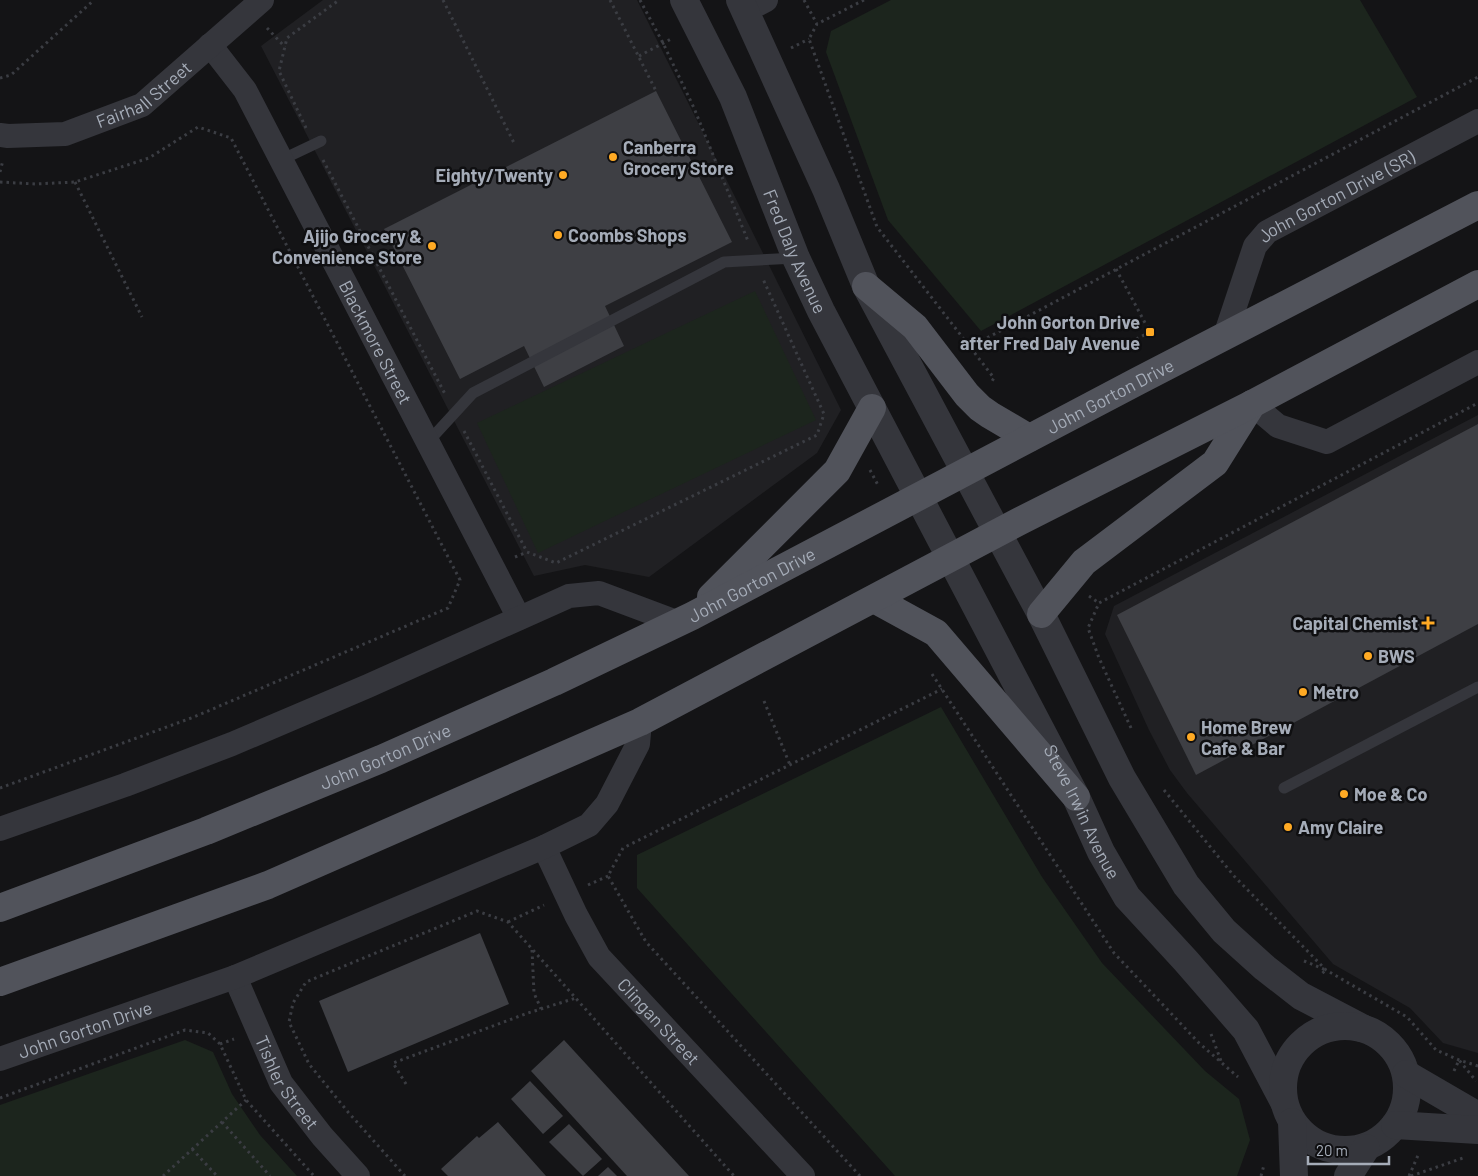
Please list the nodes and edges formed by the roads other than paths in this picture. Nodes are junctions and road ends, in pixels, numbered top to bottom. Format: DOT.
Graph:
graph roads {
  1 [pos="262,0"];
  2 [pos="684,0"];
  3 [pos="750,4"];
  4 [pos="210,46"];
  5 [pos="1478,121"];
  6 [pos="0,135"];
  7 [pos="318,143"];
  8 [pos="281,160"];
  9 [pos="1478,205"];
  10 [pos="796,258"];
  11 [pos="1478,284"];
  12 [pos="866,286"];
  13 [pos="1226,336"];
  14 [pos="1478,362"];
  15 [pos="1252,404"];
  16 [pos="872,408"];
  17 [pos="1029,438"];
  18 [pos="428,442"];
  19 [pos="965,472"];
  20 [pos="918,497"];
  21 [pos="998,533"];
  22 [pos="950,558"];
  23 [pos="874,599"];
  24 [pos="1041,614"];
  25 [pos="519,618"];
  26 [pos="685,619"];
  27 [pos="1478,687"];
  28 [pos="640,722"];
  29 [pos="1284,788"];
  30 [pos="1076,797"];
  31 [pos="0,829"];
  32 [pos="544,847"];
  33 [pos="0,908"];
  34 [pos="235,977"];
  35 [pos="0,982"];
  36 [pos="1362,1028"];
  37 [pos="0,1059"];
  38 [pos="1406,1074"];
  39 [pos="1288,1112"];
  40 [pos="1478,1116"];
  41 [pos="1395,1125"];
  42 [pos="1478,1130"];
  43 [pos="1366,1148"];
  44 [pos="358,1176"];
  45 [pos="803,1176"];
  46 [pos="1294,1176"];
  47 [pos="1348,1176"];
  1 -- 4 [label="street, Fairhall Street"];
  2 -- 10 [label="street, Fred Daly Avenue"];
  3 -- 12 [label="street"];
  4 -- 6 [label="street, Fairhall Street"];
  4 -- 8 [label="street, Blackmore Street"];
  5 -- 13 [label="street, John Gorton Drive (SR)"];
  7 -- 8 [label="lane"];
  8 -- 18 [label="street, Blackmore Street"];
  9 -- 13 [label="main road, John Gorton Drive"];
  10 -- 16 [label="street, Fred Daly Avenue"];
  10 -- 18 [label="lane"];
  11 -- 15 [label="main road"];
  12 -- 17 [label="main road"];
  12 -- 19 [label="street"];
  13 -- 17 [label="main road, John Gorton Drive"];
  14 -- 15 [label="street"];
  15 -- 21 [label="main road"];
  15 -- 24 [label="main road"];
  16 -- 20 [label="street, Fred Daly Avenue"];
  16 -- 26 [label="main road"];
  17 -- 19 [label="main road, John Gorton Drive"];
  18 -- 25 [label="street, Blackmore Street"];
  19 -- 20 [label="main road, John Gorton Drive"];
  19 -- 21 [label="street"];
  20 -- 22 [label="street, Steve Irwin Avenue"];
  20 -- 26 [label="main road, John Gorton Drive"];
  21 -- 22 [label="main road"];
  21 -- 24 [label="street"];
  22 -- 23 [label="main road"];
  22 -- 30 [label="street, Steve Irwin Avenue"];
  23 -- 28 [label="main road"];
  23 -- 30 [label="main road"];
  24 -- 36 [label="street"];
  25 -- 26 [label="street"];
  25 -- 31 [label="street"];
  26 -- 33 [label="main road, John Gorton Drive"];
  27 -- 29 [label="lane"];
  28 -- 32 [label="street, John Gorton Drive"];
  28 -- 35 [label="main road"];
  30 -- 39 [label="street, Steve Irwin Avenue"];
  32 -- 34 [label="street, John Gorton Drive"];
  32 -- 45 [label="street, Clingan Street"];
  34 -- 37 [label="street, John Gorton Drive"];
  34 -- 44 [label="street, Tishler Street"];
  36 -- 38 [label="street"];
  36 -- 39 [label="street"];
  38 -- 40 [label="street"];
  38 -- 41 [label="street"];
  39 -- 43 [label="street"];
  39 -- 46 [label="street"];
  41 -- 42 [label="street"];
  41 -- 43 [label="street"];
  43 -- 47 [label="street"];
}
